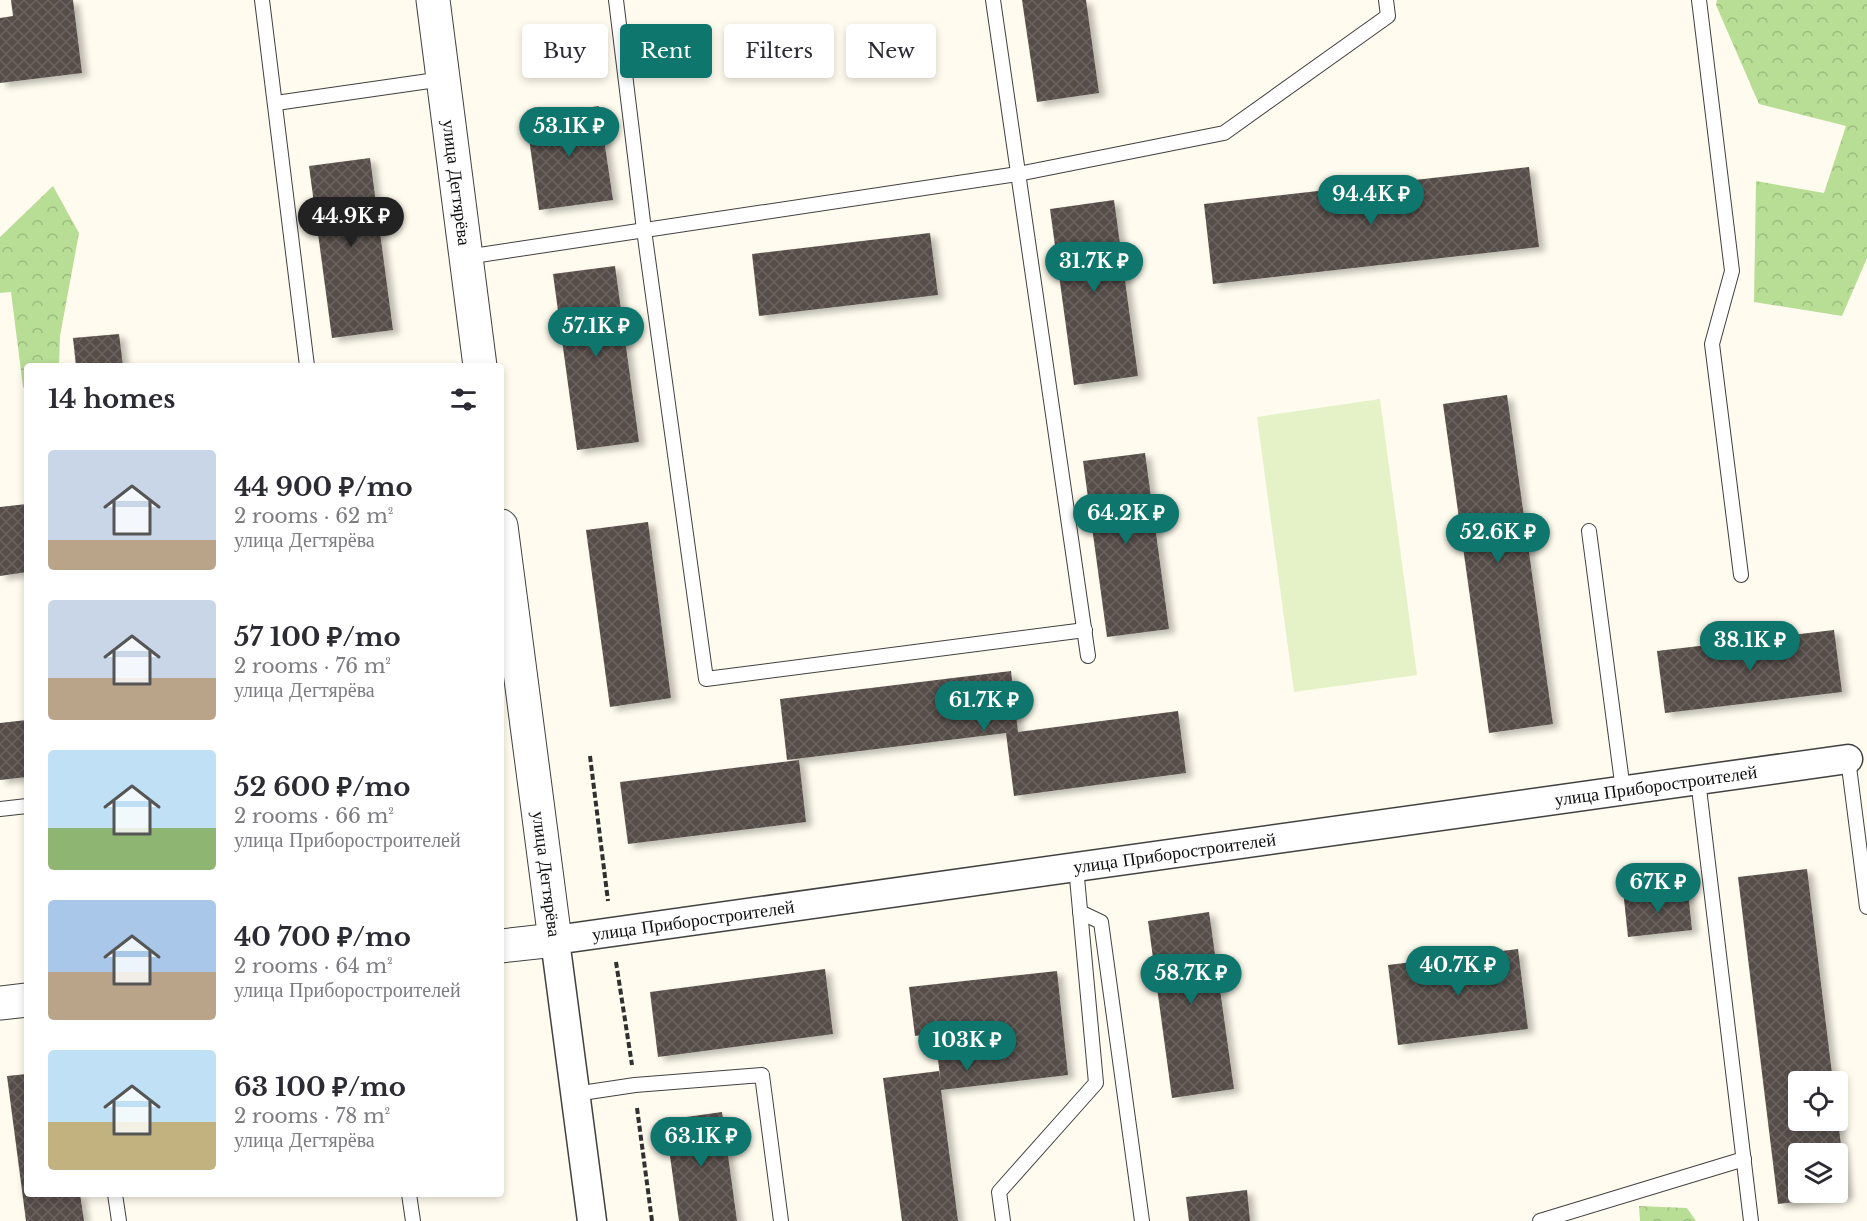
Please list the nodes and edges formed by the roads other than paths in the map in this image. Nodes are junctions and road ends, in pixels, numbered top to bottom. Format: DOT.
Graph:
graph roads {
  1 [pos="262,0"];
  2 [pos="433,0"];
  3 [pos="616,0"];
  4 [pos="993,0"];
  5 [pos="1386,0"];
  6 [pos="1699,0"];
  7 [pos="443,79"];
  8 [pos="276,103"];
  9 [pos="1018,174"];
  10 [pos="644,230"];
  11 [pos="466,256"];
  12 [pos="307,363"];
  13 [pos="480,363"];
  14 [pos="1589,531"];
  15 [pos="504,549"];
  16 [pos="1741,575"];
  17 [pos="1085,630"];
  18 [pos="1088,656"];
  19 [pos="1848,759"];
  20 [pos="1698,780"];
  21 [pos="1623,790"];
  22 [pos="24,806"];
  23 [pos="0,809"];
  24 [pos="1076,867"];
  25 [pos="1867,907"];
  26 [pos="1080,912"];
  27 [pos="555,939"];
  28 [pos="504,946"];
  29 [pos="24,1000"];
  30 [pos="0,1003"];
  31 [pos="575,1094"];
  32 [pos="1744,1159"];
  33 [pos="115,1197"];
  34 [pos="409,1197"];
  35 [pos="119,1221"];
  36 [pos="412,1221"];
  37 [pos="592,1221"];
  38 [pos="781,1221"];
  39 [pos="1003,1221"];
  40 [pos="1142,1221"];
  41 [pos="1540,1221"];
  42 [pos="1751,1221"];
  1 -- 8 [label="lane"];
  2 -- 7 [label="street, улица Дегтярёва"];
  3 -- 10 [label="lane"];
  4 -- 9 [label="lane"];
  5 -- 9 [label="lane"];
  6 -- 16 [label="lane"];
  7 -- 8 [label="lane"];
  7 -- 11 [label="street, улица Дегтярёва"];
  8 -- 12 [label="lane"];
  9 -- 10 [label="lane"];
  9 -- 17 [label="lane"];
  10 -- 11 [label="lane"];
  10 -- 17 [label="lane"];
  11 -- 13 [label="street, улица Дегтярёва"];
  14 -- 21 [label="lane"];
  15 -- 27 [label="street, улица Дегтярёва"];
  17 -- 18 [label="lane"];
  19 -- 20 [label="street, улица Приборостроителей"];
  19 -- 25 [label="lane"];
  20 -- 21 [label="street, улица Приборостроителей"];
  20 -- 32 [label="lane"];
  21 -- 24 [label="street, улица Приборостроителей"];
  22 -- 23 [label="lane"];
  24 -- 26 [label="lane"];
  24 -- 27 [label="street, улица Приборостроителей"];
  26 -- 39 [label="lane"];
  26 -- 40 [label="lane"];
  27 -- 28 [label="street, улица Приборостроителей"];
  27 -- 31 [label="street, улица Дегтярёва"];
  29 -- 30 [label="street"];
  31 -- 37 [label="street, улица Дегтярёва"];
  31 -- 38 [label="lane"];
  32 -- 41 [label="lane"];
  32 -- 42 [label="lane"];
  33 -- 35 [label="lane"];
  34 -- 36 [label="lane"];
}
